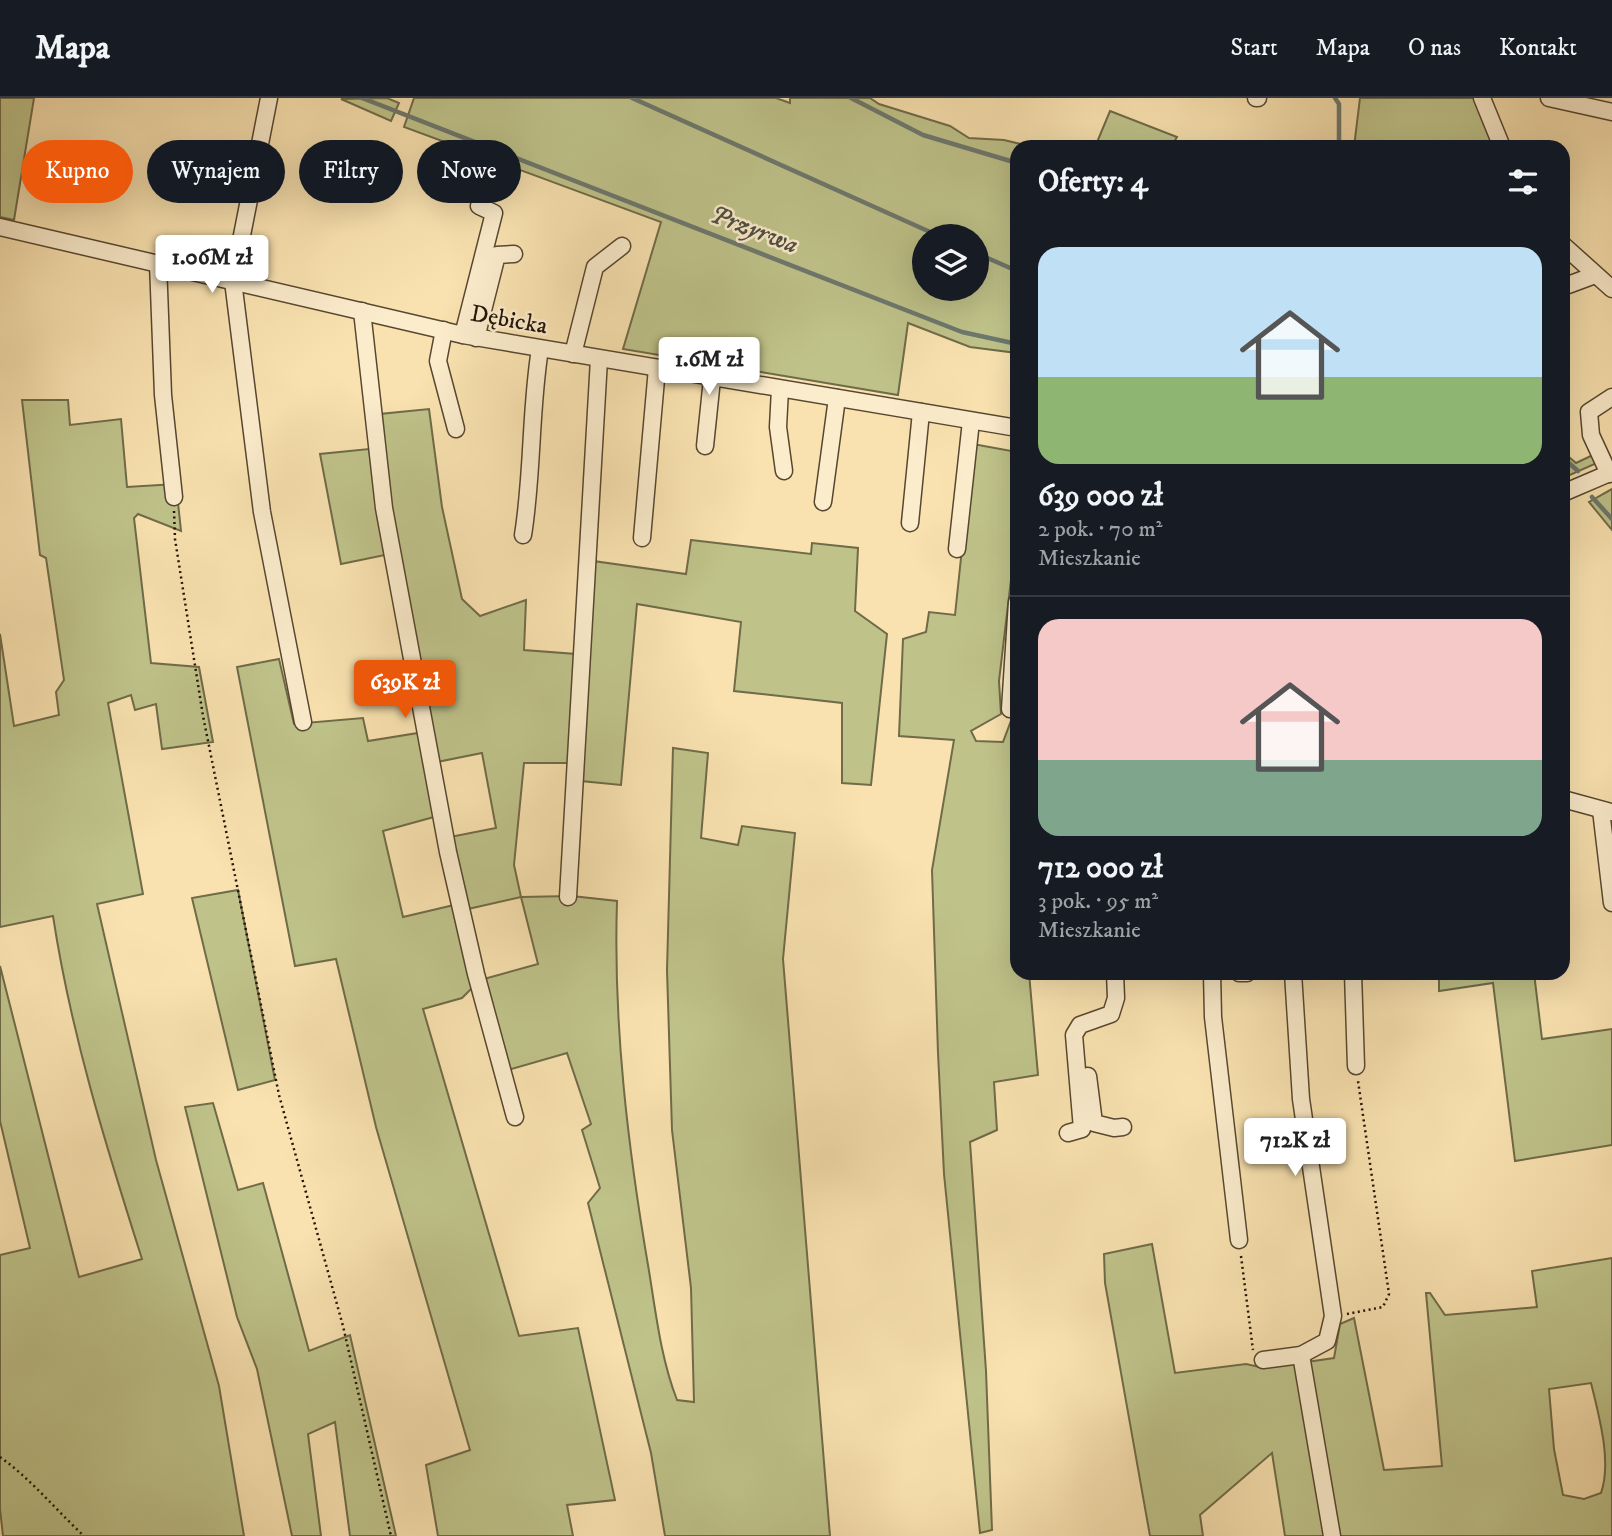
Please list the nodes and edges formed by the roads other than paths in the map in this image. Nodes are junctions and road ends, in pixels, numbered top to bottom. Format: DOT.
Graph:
graph roads {
  1 [pos="269,98"];
  2 [pos="1482,98"];
  3 [pos="1549,98"];
  4 [pos="1612,112"];
  5 [pos="1499,140"];
  6 [pos="479,206"];
  7 [pos="0,227"];
  8 [pos="622,246"];
  9 [pos="1570,251"];
  10 [pos="513,254"];
  11 [pos="158,263"];
  12 [pos="233,281"];
  13 [pos="1606,283"];
  14 [pos="1570,285"];
  15 [pos="362,311"];
  16 [pos="444,330"];
  17 [pos="470,336"];
  18 [pos="540,349"];
  19 [pos="573,354"];
  20 [pos="599,359"];
  21 [pos="657,368"];
  22 [pos="712,379"];
  23 [pos="780,389"];
  24 [pos="1612,397"];
  25 [pos="837,398"];
  26 [pos="921,412"];
  27 [pos="971,421"];
  28 [pos="1010,427"];
  29 [pos="456,429"];
  30 [pos="705,446"];
  31 [pos="784,471"];
  32 [pos="1610,473"];
  33 [pos="1570,490"];
  34 [pos="174,497"];
  35 [pos="823,502"];
  36 [pos="910,523"];
  37 [pos="523,535"];
  38 [pos="642,538"];
  39 [pos="957,549"];
  40 [pos="303,722"];
  41 [pos="1570,801"];
  42 [pos="1606,811"];
  43 [pos="568,897"];
  44 [pos="1612,902"];
  45 [pos="1115,980"];
  46 [pos="1212,980"];
  47 [pos="1293,980"];
  48 [pos="1353,980"];
  49 [pos="1088,1022"];
  50 [pos="1356,1066"];
  51 [pos="515,1117"];
  52 [pos="1123,1127"];
  53 [pos="1068,1133"];
  54 [pos="1239,1240"];
  55 [pos="1301,1355"];
  56 [pos="1263,1360"];
  57 [pos="1332,1536"];
  1 -- 12 [label="street"];
  2 -- 5 [label="street"];
  3 -- 4 [label="street"];
  6 -- 17 [label="street"];
  7 -- 11 [label="street, Dębicka"];
  8 -- 19 [label="street"];
  9 -- 13 [label="street"];
  10 -- 17 [label="street"];
  11 -- 12 [label="street, Dębicka"];
  11 -- 34 [label="street"];
  12 -- 15 [label="street, Dębicka"];
  12 -- 40 [label="street"];
  13 -- 14 [label="street"];
  15 -- 16 [label="street, Dębicka"];
  15 -- 51 [label="street"];
  16 -- 17 [label="street, Dębicka"];
  16 -- 29 [label="street"];
  17 -- 18 [label="street, Dębicka"];
  18 -- 19 [label="street, Dębicka"];
  18 -- 37 [label="street"];
  19 -- 20 [label="street, Dębicka"];
  20 -- 21 [label="street, Dębicka"];
  20 -- 43 [label="street"];
  21 -- 22 [label="street, Dębicka"];
  21 -- 38 [label="street"];
  22 -- 23 [label="street, Dębicka"];
  22 -- 30 [label="street"];
  23 -- 25 [label="street, Dębicka"];
  23 -- 31 [label="street"];
  24 -- 32 [label="street"];
  25 -- 26 [label="street, Dębicka"];
  25 -- 35 [label="street"];
  26 -- 27 [label="street, Dębicka"];
  26 -- 36 [label="street"];
  27 -- 28 [label="street, Dębicka"];
  27 -- 39 [label="street"];
  32 -- 33 [label="street"];
  41 -- 42 [label="street"];
  42 -- 44 [label="street"];
  45 -- 49 [label="street"];
  46 -- 54 [label="street"];
  47 -- 55 [label="street"];
  48 -- 50 [label="street"];
  49 -- 52 [label="street"];
  49 -- 53 [label="street"];
  55 -- 56 [label="street"];
  55 -- 57 [label="street"];
}
